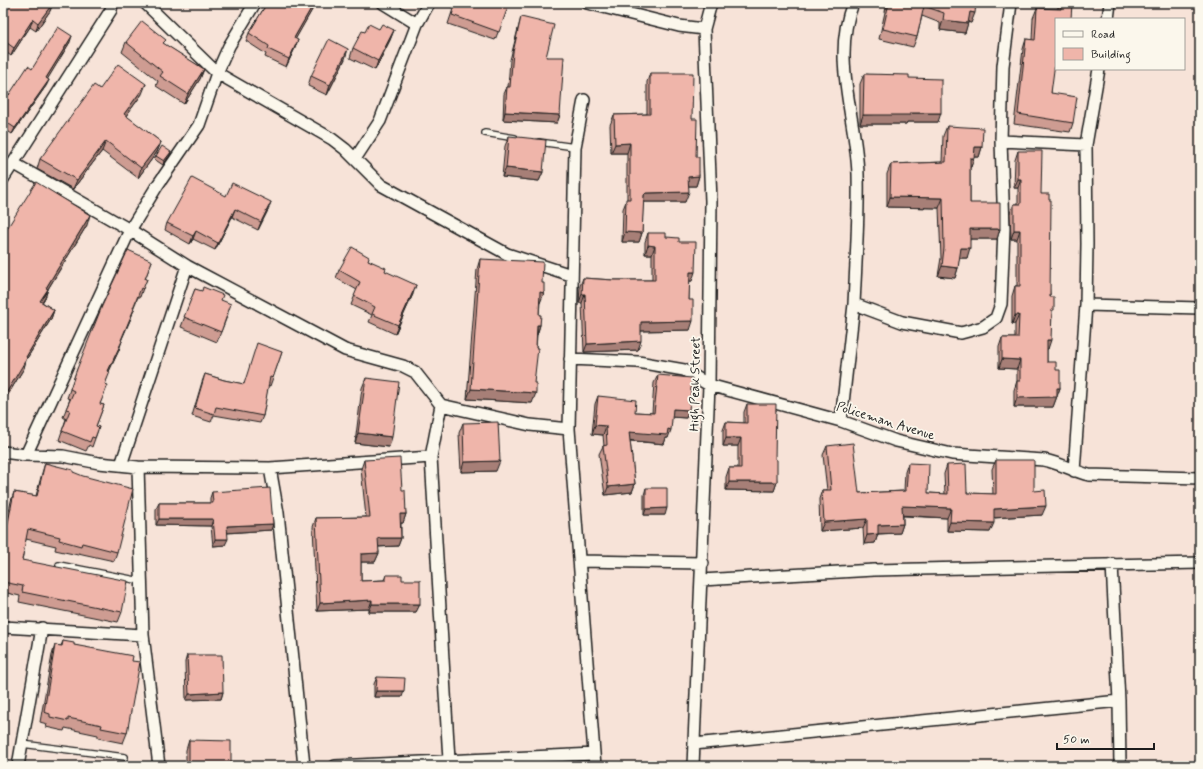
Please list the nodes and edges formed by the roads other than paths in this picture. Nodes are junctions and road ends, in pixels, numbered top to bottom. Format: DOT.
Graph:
graph roads {
  1 [pos="112,3"];
  2 [pos="144,3"];
  3 [pos="255,3"];
  4 [pos="383,3"];
  5 [pos="429,3"];
  6 [pos="587,3"];
  7 [pos="711,3"];
  8 [pos="853,3"];
  9 [pos="1011,3"];
  10 [pos="1110,3"];
  11 [pos="1108,18"];
  12 [pos="417,24"];
  13 [pos="704,29"];
  14 [pos="1099,70"];
  15 [pos="217,73"];
  16 [pos="584,100"];
  17 [pos="485,133"];
  18 [pos="522,139"];
  19 [pos="530,140"];
  20 [pos="1002,141"];
  21 [pos="1086,145"];
  22 [pos="575,147"];
  23 [pos="355,159"];
  24 [pos="13,163"];
  25 [pos="3,179"];
  26 [pos="130,230"];
  27 [pos="187,266"];
  28 [pos="571,275"];
  29 [pos="854,304"];
  30 [pos="1086,305"];
  31 [pos="1200,308"];
  32 [pos="570,359"];
  33 [pos="709,385"];
  34 [pos="441,405"];
  35 [pos="841,421"];
  36 [pos="569,429"];
  37 [pos="3,452"];
  38 [pos="26,455"];
  39 [pos="431,457"];
  40 [pos="121,465"];
  41 [pos="138,467"];
  42 [pos="270,468"];
  43 [pos="1074,471"];
  44 [pos="1200,478"];
  45 [pos="579,561"];
  46 [pos="703,563"];
  47 [pos="1200,563"];
  48 [pos="1112,564"];
  49 [pos="59,565"];
  50 [pos="702,580"];
  51 [pos="141,581"];
  52 [pos="3,626"];
  53 [pos="42,628"];
  54 [pos="142,635"];
  55 [pos="1119,701"];
  56 [pos="22,744"];
  57 [pos="694,744"];
  58 [pos="594,754"];
  59 [pos="124,757"];
  60 [pos="449,760"];
  61 [pos="18,766"];
  62 [pos="159,766"];
  63 [pos="304,766"];
  64 [pos="335,766"];
  65 [pos="595,766"];
  66 [pos="693,766"];
  67 [pos="1120,766"];
  1 -- 24 [label="street"];
  2 -- 15 [label="street"];
  3 -- 15 [label="street"];
  4 -- 12 [label="street"];
  5 -- 12 [label="street"];
  6 -- 13 [label="street"];
  7 -- 13 [label="street, High Peak Street"];
  8 -- 29 [label="street"];
  9 -- 20 [label="street"];
  10 -- 11 [label="street"];
  12 -- 23 [label="street"];
  13 -- 33 [label="street, High Peak Street"];
  14 -- 21 [label="street"];
  15 -- 23 [label="street"];
  15 -- 26 [label="street"];
  16 -- 22 [label="street"];
  17 -- 18 [label="lane"];
  19 -- 22 [label="lane"];
  20 -- 21 [label="street"];
  20 -- 29 [label="street"];
  21 -- 30 [label="street"];
  22 -- 28 [label="street"];
  23 -- 28 [label="street"];
  24 -- 25 [label="street"];
  24 -- 26 [label="street"];
  26 -- 27 [label="street"];
  26 -- 38 [label="street"];
  27 -- 34 [label="street"];
  27 -- 40 [label="street"];
  28 -- 32 [label="street"];
  29 -- 35 [label="street"];
  30 -- 31 [label="street"];
  30 -- 43 [label="street"];
  32 -- 33 [label="street, Policeman Avenue"];
  32 -- 36 [label="street"];
  33 -- 35 [label="street, Policeman Avenue"];
  33 -- 46 [label="street, High Peak Street"];
  34 -- 36 [label="street"];
  34 -- 39 [label="street"];
  35 -- 43 [label="street, Policeman Avenue"];
  36 -- 45 [label="street"];
  37 -- 38 [label="street"];
  38 -- 40 [label="street"];
  39 -- 42 [label="street"];
  39 -- 60 [label="street"];
  40 -- 41 [label="street"];
  41 -- 42 [label="street"];
  41 -- 51 [label="street"];
  42 -- 63 [label="street"];
  43 -- 44 [label="street, Policeman Avenue"];
  45 -- 46 [label="street"];
  45 -- 58 [label="street"];
  46 -- 50 [label="street, High Peak Street"];
  47 -- 48 [label="street"];
  48 -- 50 [label="street"];
  48 -- 55 [label="street"];
  49 -- 51 [label="lane"];
  50 -- 57 [label="street, High Peak Street"];
  51 -- 54 [label="street"];
  52 -- 53 [label="street"];
  53 -- 54 [label="street"];
  53 -- 56 [label="street"];
  54 -- 62 [label="street"];
  55 -- 57 [label="street"];
  55 -- 67 [label="street"];
  56 -- 59 [label="lane"];
  56 -- 61 [label="street"];
  57 -- 66 [label="street, High Peak Street"];
  58 -- 60 [label="street"];
  58 -- 65 [label="street"];
  60 -- 64 [label="street"];
}
